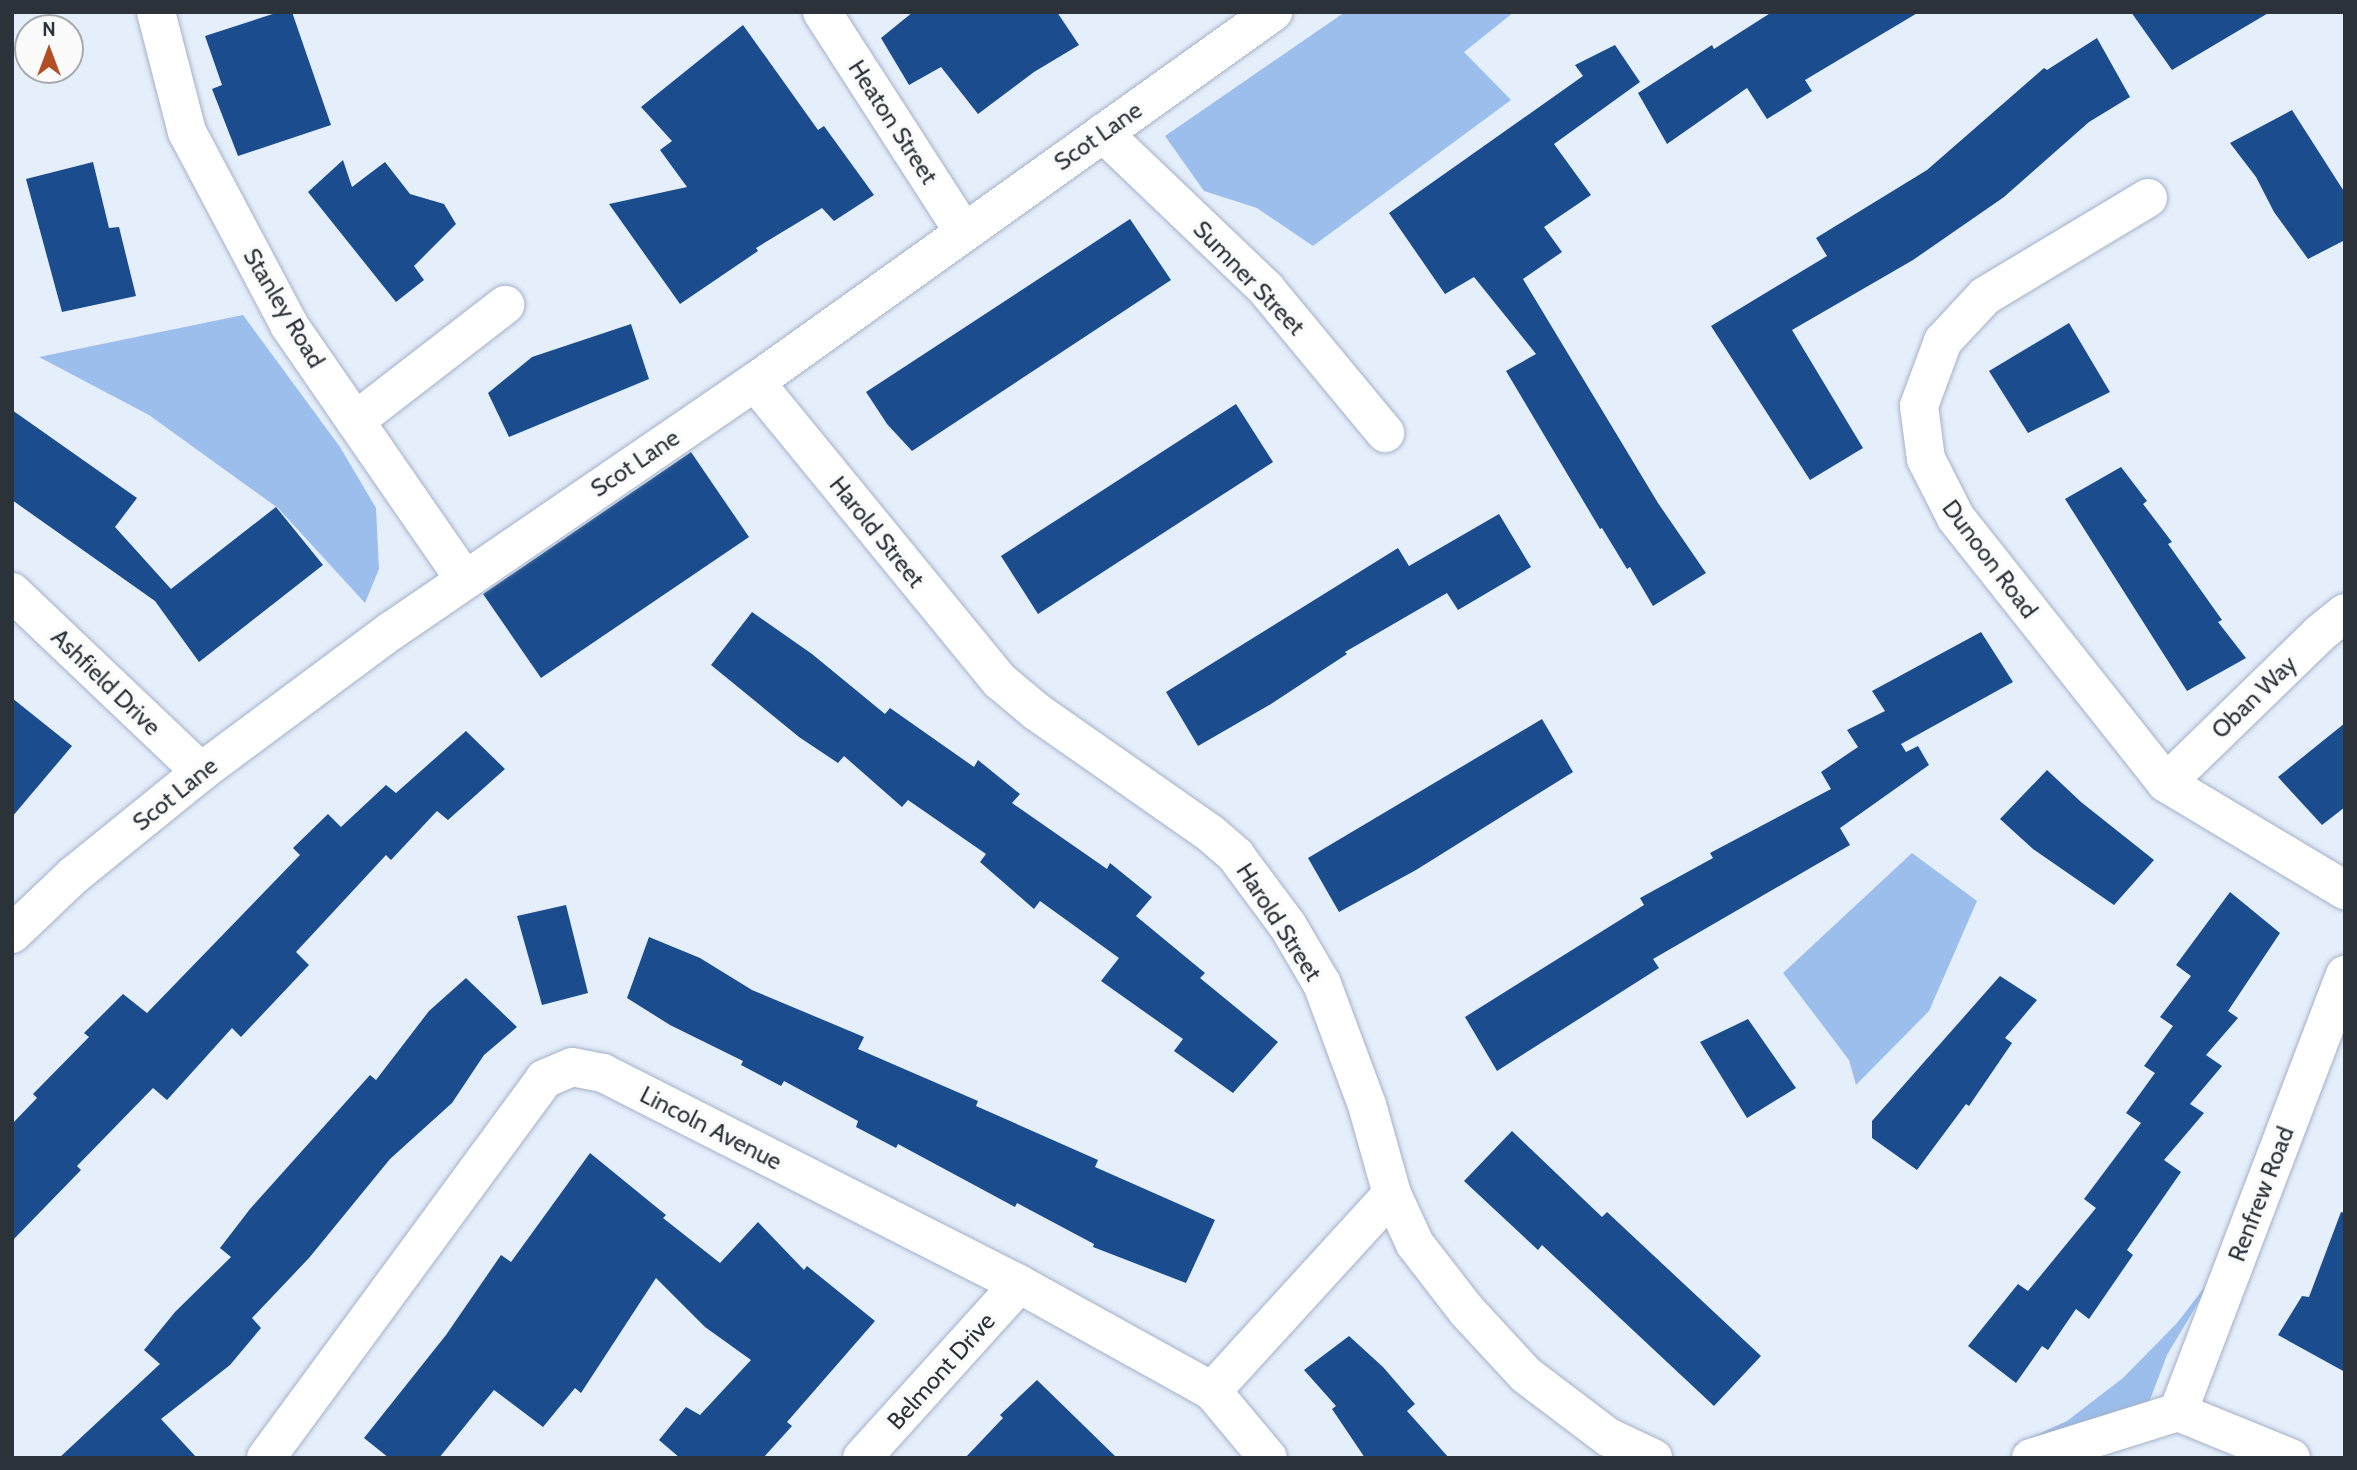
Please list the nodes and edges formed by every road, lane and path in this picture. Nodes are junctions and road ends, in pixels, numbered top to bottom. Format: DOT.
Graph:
graph roads {
  1 [pos="156,12"];
  2 [pos="822,12"];
  3 [pos="1273,12"];
  4 [pos="1102,133"];
  5 [pos="2148,198"];
  6 [pos="964,232"];
  7 [pos="506,305"];
  8 [pos="755,382"];
  9 [pos="355,421"];
  10 [pos="1385,433"];
  11 [pos="464,579"];
  12 [pos="12,592"];
  13 [pos="2345,613"];
  14 [pos="201,772"];
  15 [pos="2166,783"];
  16 [pos="2345,890"];
  17 [pos="12,934"];
  18 [pos="2345,975"];
  19 [pos="1392,1194"];
  20 [pos="1019,1284"];
  21 [pos="1212,1391"];
  22 [pos="2178,1412"];
  23 [pos="266,1458"];
  24 [pos="862,1458"];
  25 [pos="1268,1458"];
  26 [pos="1653,1458"];
  27 [pos="2031,1458"];
  28 [pos="2291,1458"];
  1 -- 9 [label="street, Stanley Road"];
  2 -- 6 [label="street, Heaton Street"];
  3 -- 4 [label="street, Scot Lane"];
  4 -- 6 [label="street, Scot Lane"];
  4 -- 10 [label="street, Sumner Street"];
  5 -- 15 [label="street, Dunoon Road"];
  6 -- 8 [label="street, Scot Lane"];
  7 -- 9 [label="street"];
  8 -- 11 [label="street, Scot Lane"];
  8 -- 19 [label="street, Harold Street"];
  9 -- 11 [label="street, Stanley Road"];
  11 -- 14 [label="street, Scot Lane"];
  12 -- 14 [label="street, Ashfield Drive"];
  13 -- 15 [label="street, Oban Way"];
  14 -- 17 [label="street, Scot Lane"];
  15 -- 16 [label="street, Dunoon Road"];
  18 -- 22 [label="street, Renfrew Road"];
  19 -- 21 [label="street"];
  19 -- 26 [label="street, Harold Street"];
  20 -- 21 [label="street, Lincoln Avenue"];
  20 -- 23 [label="street, Lincoln Avenue"];
  20 -- 24 [label="street, Belmont Drive"];
  21 -- 25 [label="street, Lincoln Avenue"];
  22 -- 27 [label="street"];
  22 -- 28 [label="street"];
}
